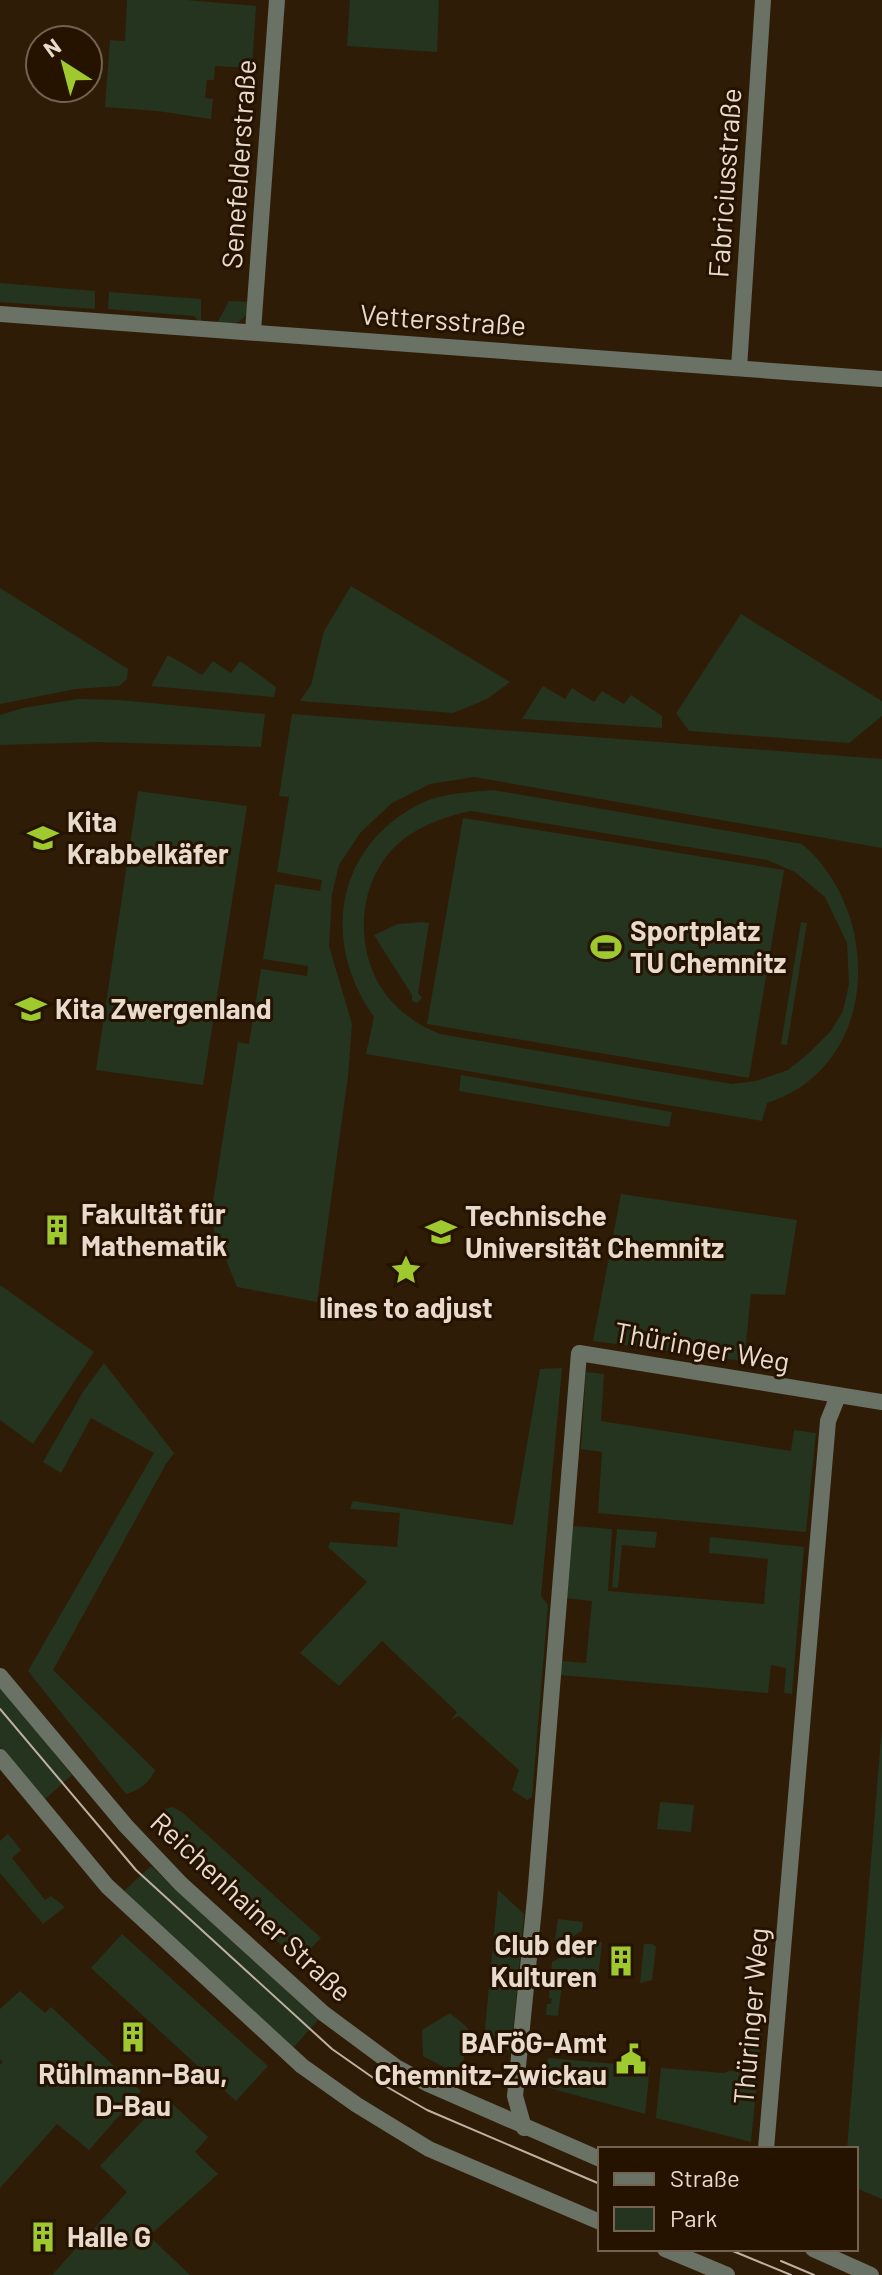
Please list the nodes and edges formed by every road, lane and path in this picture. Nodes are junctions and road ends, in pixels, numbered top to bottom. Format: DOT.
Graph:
graph roads {
  1 [pos="277,0"];
  2 [pos="763,0"];
  3 [pos="0,314"];
  4 [pos="253,331"];
  5 [pos="739,368"];
  6 [pos="882,379"];
  7 [pos="838,1396"];
  8 [pos="882,1402"];
  9 [pos="0,1676"];
  10 [pos="0,1757"];
  11 [pos="524,2128"];
  12 [pos="766,2147"];
  13 [pos="598,2158"];
  14 [pos="598,2221"];
  15 [pos="670,2251"];
  16 [pos="817,2251"];
  17 [pos="727,2275"];
  18 [pos="871,2275"];
  1 -- 4 [label="street, Senefelderstraße"];
  2 -- 5 [label="street, Fabriciusstraße"];
  3 -- 4 [label="street, Vettersstraße"];
  4 -- 5 [label="street, Vettersstraße"];
  5 -- 6 [label="street, Vettersstraße"];
  7 -- 8 [label="street"];
  7 -- 11 [label="street, Thüringer Weg"];
  7 -- 12 [label="street, Thüringer Weg"];
  9 -- 11 [label="street, Reichenhainer Straße"];
  10 -- 14 [label="street"];
  11 -- 13 [label="street, Reichenhainer Straße"];
  15 -- 17 [label="street"];
  16 -- 18 [label="street"];
}
